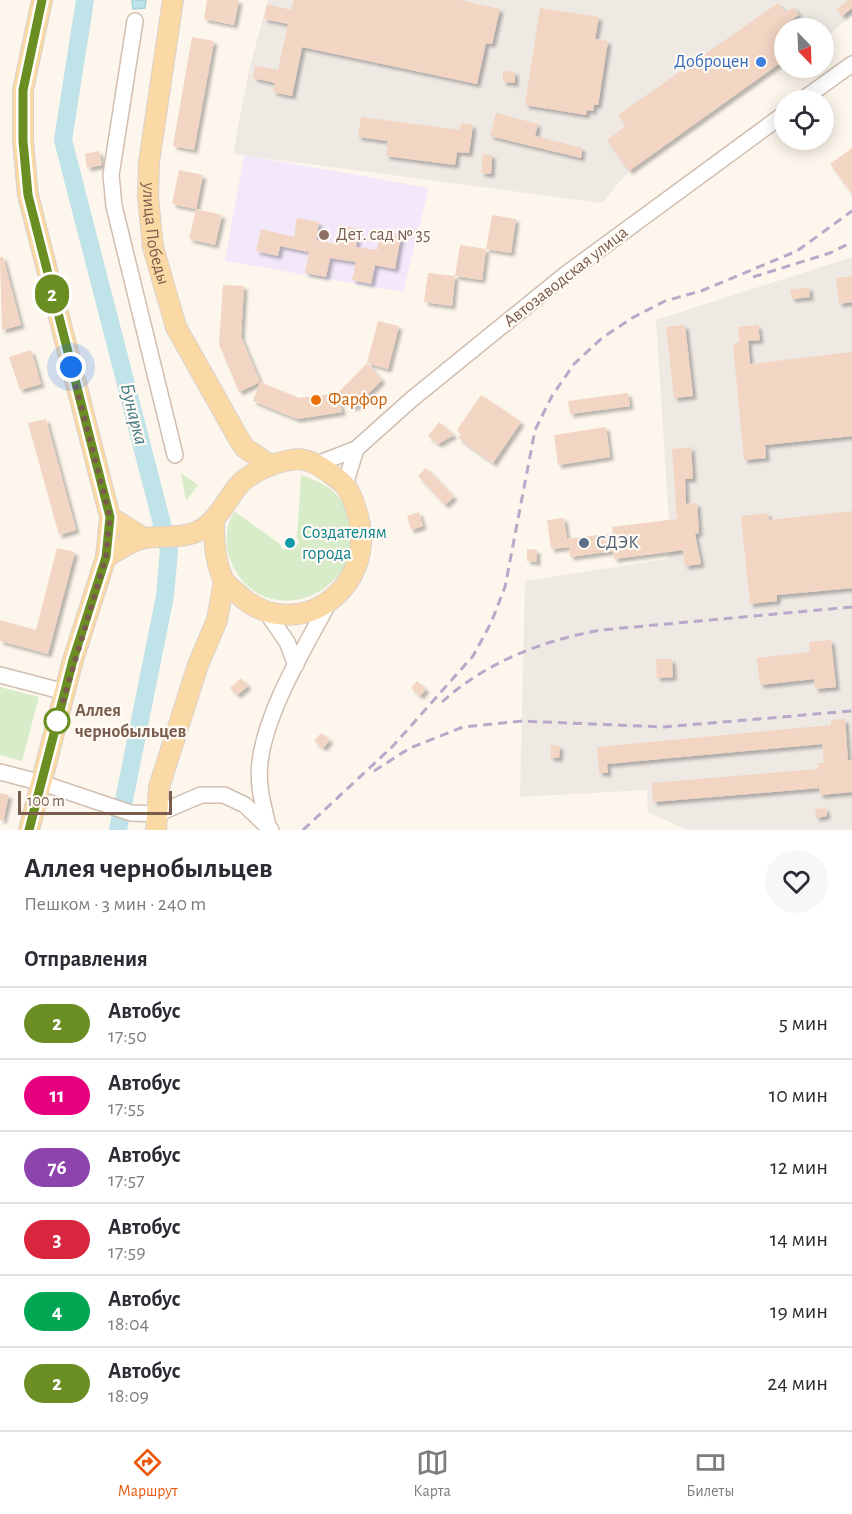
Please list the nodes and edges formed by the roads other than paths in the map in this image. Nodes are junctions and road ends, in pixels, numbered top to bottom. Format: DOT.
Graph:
graph roads {
  1 [pos="42,0"];
  2 [pos="173,0"];
  3 [pos="135,21"];
  4 [pos="852,64"];
  5 [pos="816,90"];
  6 [pos="774,121"];
  7 [pos="245,448"];
  8 [pos="356,449"];
  9 [pos="175,455"];
  10 [pos="317,464"];
  11 [pos="270,465"];
  12 [pos="240,483"];
  13 [pos="345,485"];
  14 [pos="110,517"];
  15 [pos="214,521"];
  16 [pos="186,534"];
  17 [pos="147,538"];
  18 [pos="214,548"];
  19 [pos="106,557"];
  20 [pos="224,581"];
  21 [pos="330,600"];
  22 [pos="261,610"];
  23 [pos="217,620"];
  24 [pos="296,665"];
  25 [pos="0,675"];
  26 [pos="65,692"];
  27 [pos="0,772"];
  28 [pos="42,783"];
  29 [pos="156,822"];
  30 [pos="269,828"];
  31 [pos="28,830"];
  1 -- 14 [label="main road"];
  2 -- 7 [label="main road, улица Победы"];
  3 -- 9 [label="street"];
  4 -- 5 [label="street"];
  6 -- 8 [label="street, Автозаводская улица"];
  7 -- 11 [label="main road"];
  7 -- 12 [label="main road"];
  8 -- 10 [label="street"];
  8 -- 13 [label="street"];
  10 -- 11 [label="main road"];
  10 -- 13 [label="main road"];
  11 -- 12 [label="main road"];
  12 -- 15 [label="main road"];
  13 -- 21 [label="main road"];
  14 -- 17 [label="main road"];
  14 -- 19 [label="main road"];
  15 -- 16 [label="main road"];
  15 -- 18 [label="main road"];
  16 -- 17 [label="main road"];
  16 -- 18 [label="main road"];
  17 -- 19 [label="main road"];
  18 -- 20 [label="main road"];
  19 -- 26 [label="main road"];
  20 -- 22 [label="main road"];
  20 -- 23 [label="main road"];
  21 -- 22 [label="main road"];
  21 -- 24 [label="street"];
  22 -- 23 [label="main road"];
  22 -- 24 [label="street"];
  23 -- 29 [label="main road"];
  24 -- 30 [label="street"];
  25 -- 26 [label="street"];
  26 -- 28 [label="main road"];
  27 -- 28 [label="street"];
  28 -- 29 [label="street"];
  28 -- 31 [label="main road"];
  29 -- 30 [label="street"];
}
